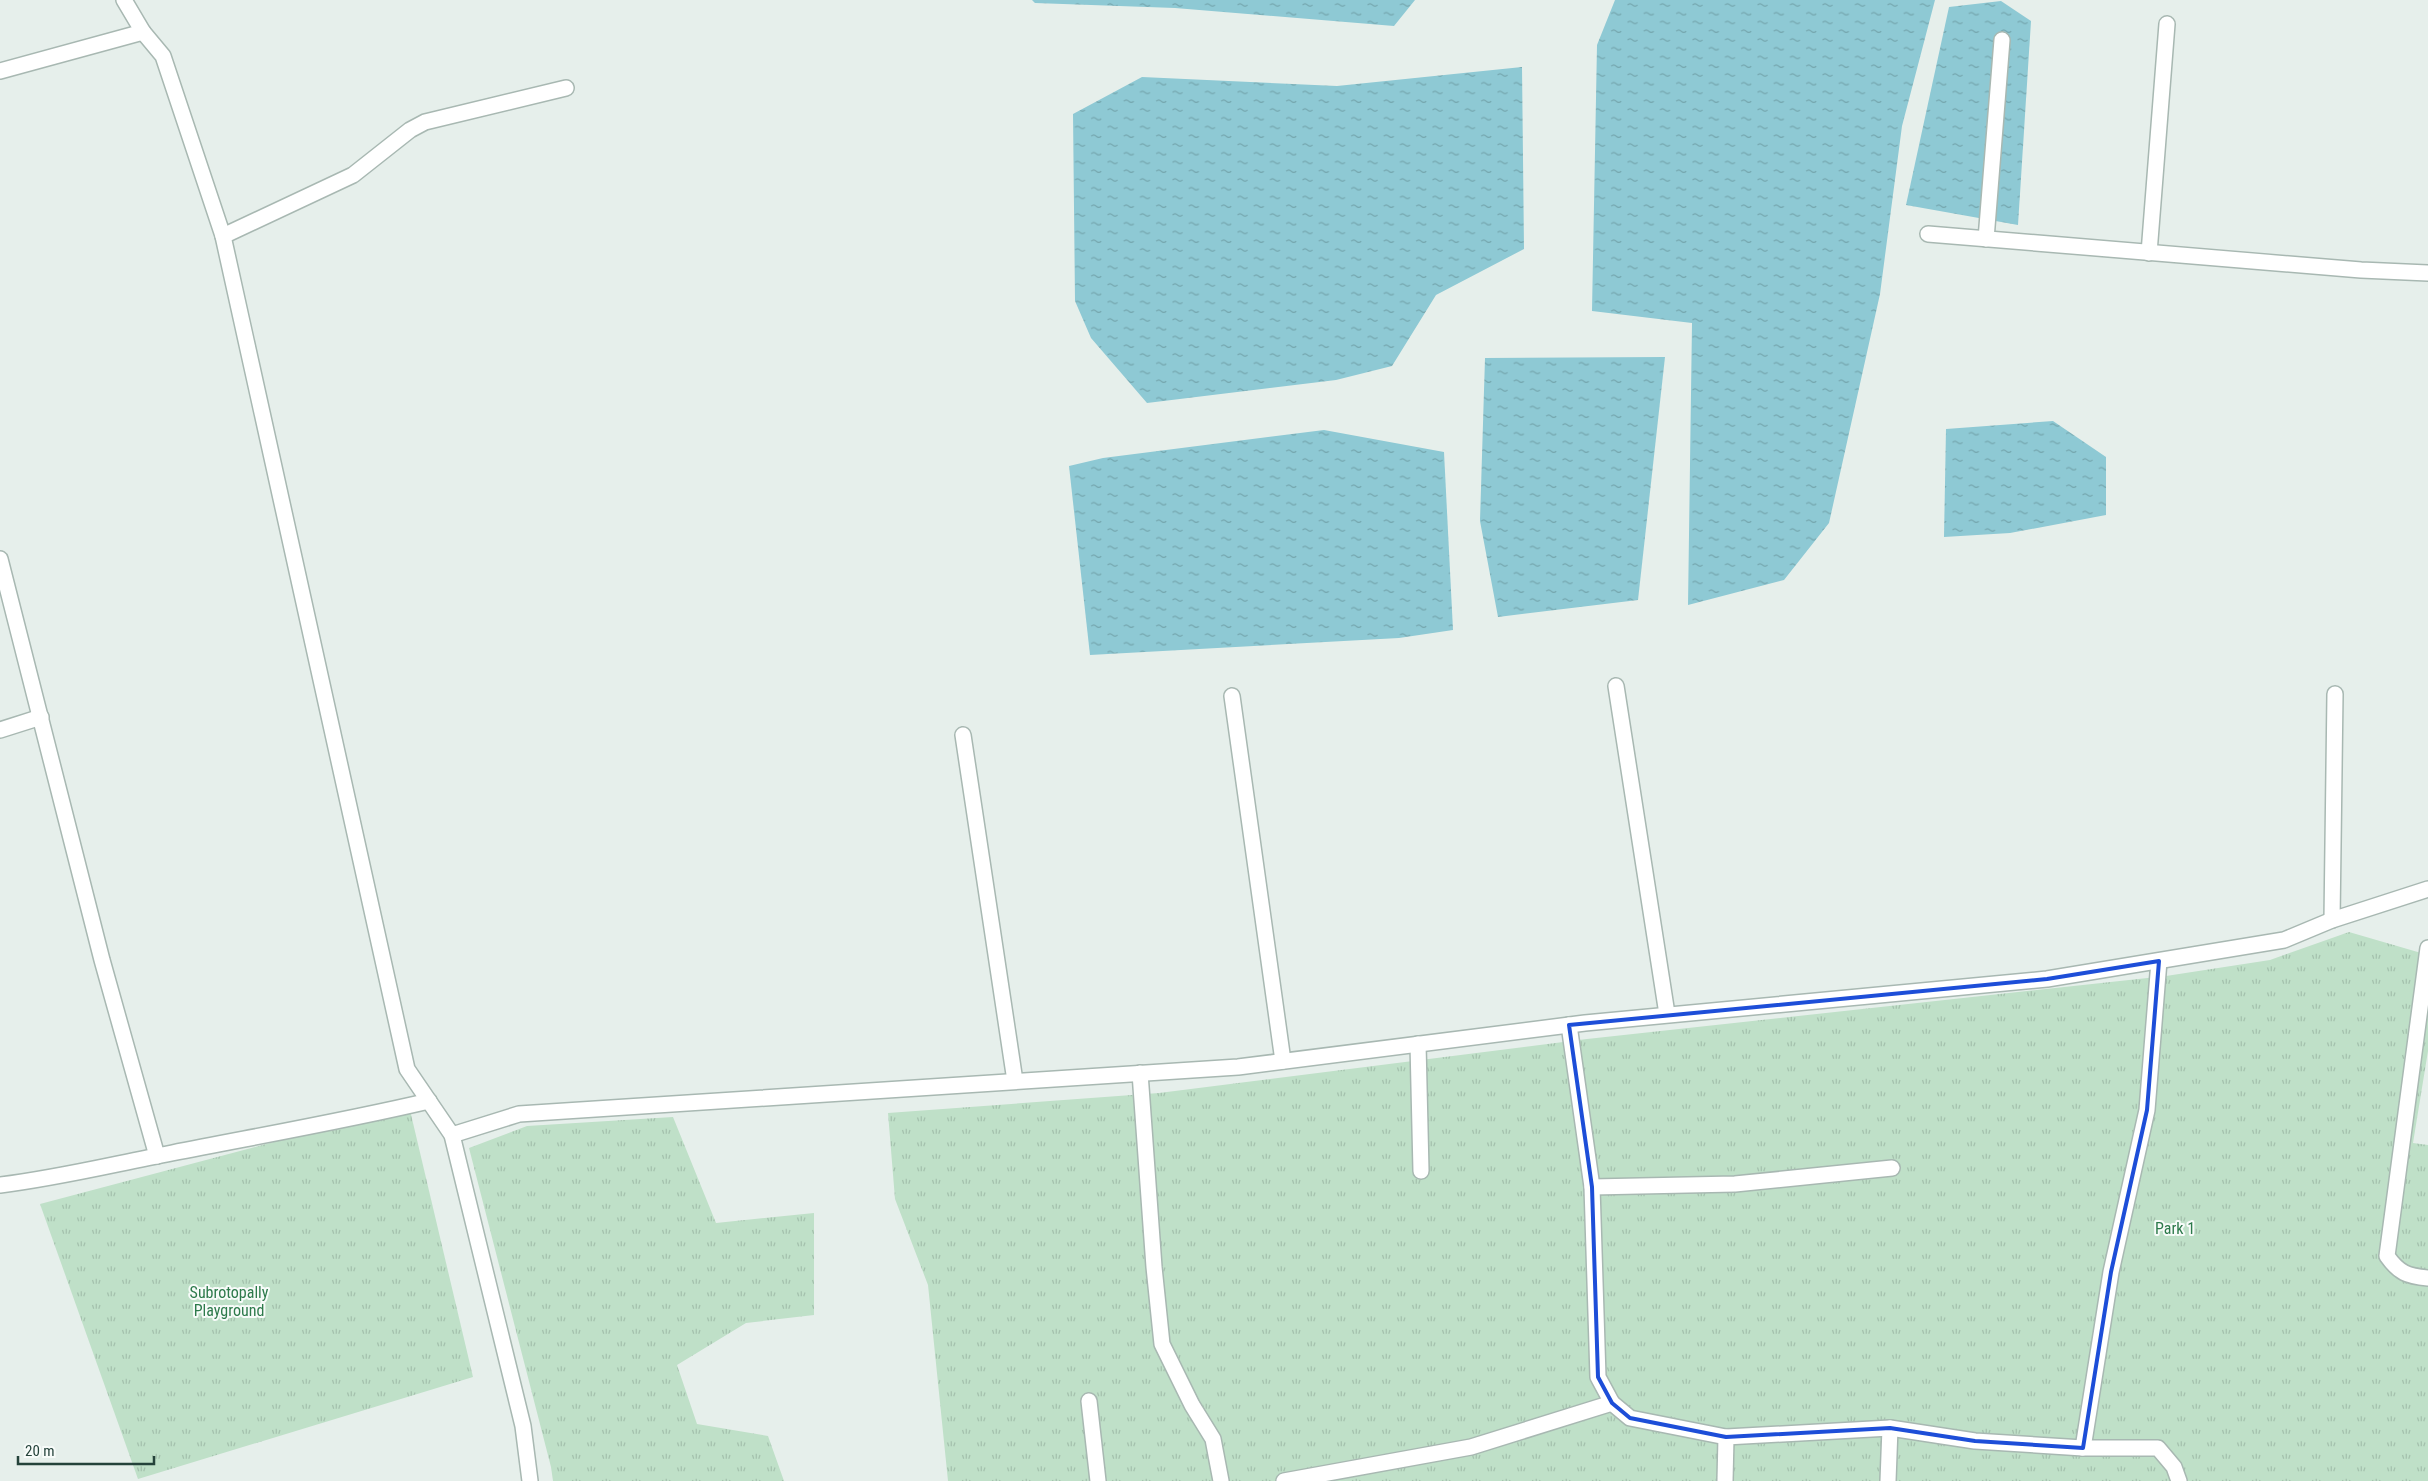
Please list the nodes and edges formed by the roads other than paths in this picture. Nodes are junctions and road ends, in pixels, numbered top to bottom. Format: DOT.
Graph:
graph roads {
  1 [pos="124,0"];
  2 [pos="2167,24"];
  3 [pos="143,32"];
  4 [pos="2002,40"];
  5 [pos="0,71"];
  6 [pos="566,88"];
  7 [pos="1928,234"];
  8 [pos="223,236"];
  9 [pos="1986,239"];
  10 [pos="2149,253"];
  11 [pos="2428,273"];
  12 [pos="0,559"];
  13 [pos="1616,686"];
  14 [pos="2335,694"];
  15 [pos="1232,696"];
  16 [pos="41,717"];
  17 [pos="0,730"];
  18 [pos="963,735"];
  19 [pos="2428,889"];
  20 [pos="2332,920"];
  21 [pos="2428,948"];
  22 [pos="2159,961"];
  23 [pos="1667,1014"];
  24 [pos="1569,1025"];
  25 [pos="1418,1044"];
  26 [pos="1283,1061"];
  27 [pos="1140,1073"];
  28 [pos="1015,1081"];
  29 [pos="429,1101"];
  30 [pos="452,1135"];
  31 [pos="157,1156"];
  32 [pos="1892,1168"];
  33 [pos="1421,1171"];
  34 [pos="0,1185"];
  35 [pos="1592,1187"];
  36 [pos="2428,1278"];
  37 [pos="1089,1401"];
  38 [pos="1612,1403"];
  39 [pos="1890,1428"];
  40 [pos="1726,1437"];
  41 [pos="2083,1448"];
  42 [pos="530,1481"];
  43 [pos="1098,1481"];
  44 [pos="1221,1481"];
  45 [pos="1284,1481"];
  46 [pos="1725,1481"];
  47 [pos="1888,1481"];
  48 [pos="2179,1481"];
  1 -- 3 [label="street"];
  2 -- 10 [label="street"];
  3 -- 5 [label="street"];
  3 -- 8 [label="street"];
  4 -- 9 [label="street"];
  6 -- 8 [label="street"];
  7 -- 9 [label="street"];
  8 -- 29 [label="street"];
  9 -- 10 [label="street"];
  10 -- 11 [label="street"];
  12 -- 16 [label="street"];
  13 -- 23 [label="street"];
  14 -- 20 [label="street"];
  15 -- 26 [label="street"];
  16 -- 17 [label="street"];
  16 -- 31 [label="street"];
  18 -- 28 [label="street"];
  19 -- 20 [label="street"];
  20 -- 22 [label="street"];
  21 -- 36 [label="street"];
  22 -- 23 [label="street"];
  22 -- 41 [label="street"];
  23 -- 24 [label="street"];
  24 -- 25 [label="street"];
  24 -- 35 [label="street"];
  25 -- 26 [label="street"];
  25 -- 33 [label="street"];
  26 -- 27 [label="street"];
  27 -- 28 [label="street"];
  27 -- 44 [label="street"];
  28 -- 30 [label="street"];
  29 -- 30 [label="street"];
  29 -- 31 [label="street"];
  30 -- 42 [label="street"];
  31 -- 34 [label="street"];
  32 -- 35 [label="street"];
  35 -- 38 [label="street"];
  37 -- 43 [label="street"];
  38 -- 40 [label="street"];
  38 -- 45 [label="street"];
  39 -- 40 [label="street"];
  39 -- 41 [label="street"];
  39 -- 47 [label="street"];
  40 -- 46 [label="street"];
  41 -- 48 [label="street"];
}
